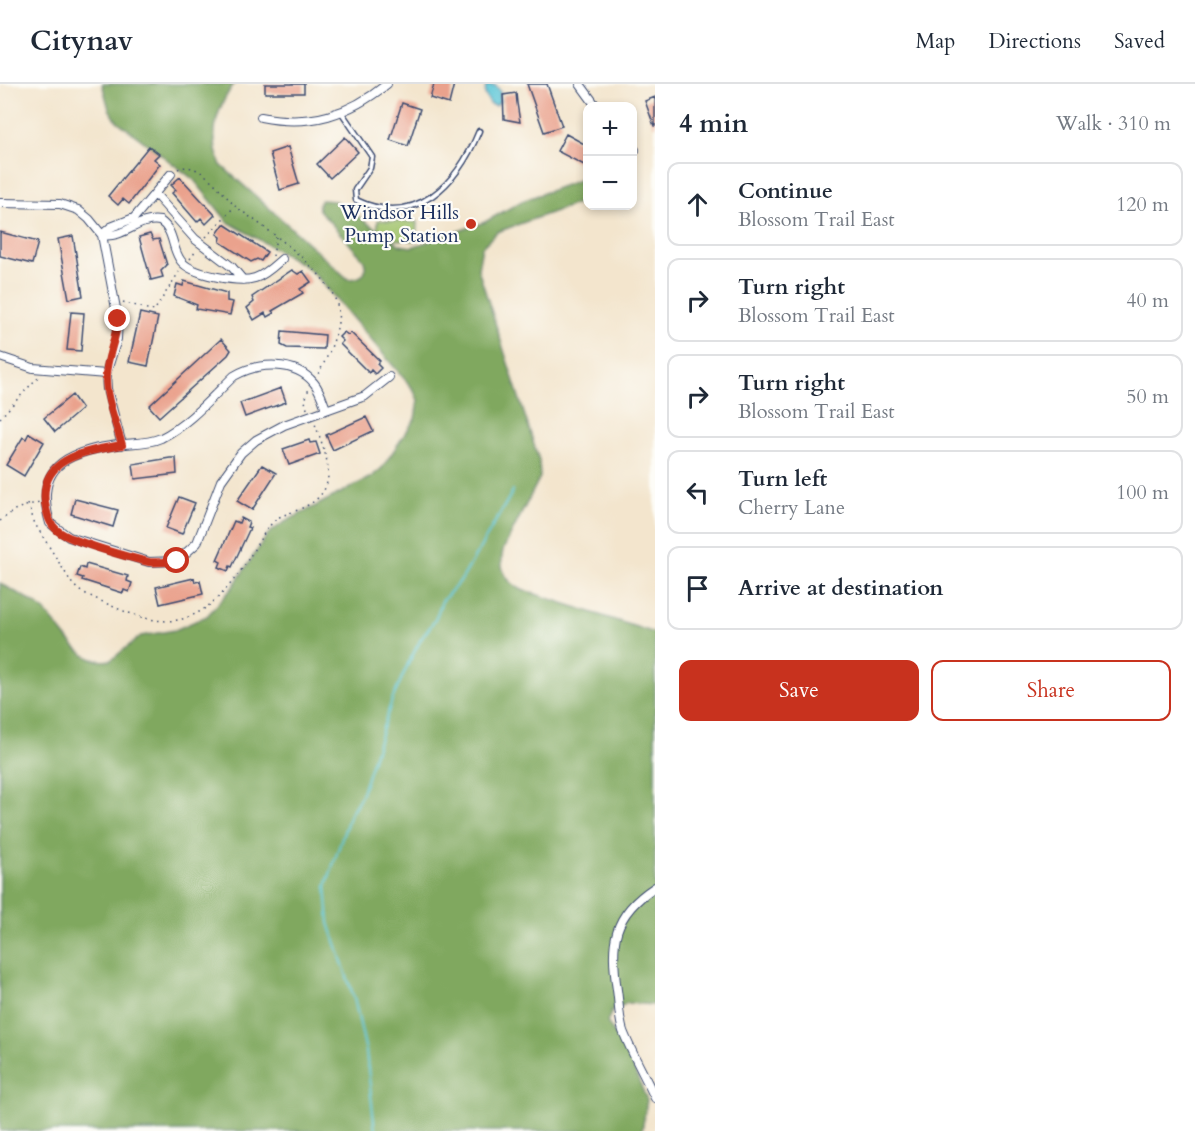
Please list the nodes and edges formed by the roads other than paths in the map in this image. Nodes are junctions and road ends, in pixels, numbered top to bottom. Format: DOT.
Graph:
graph roads {
  1 [pos="387,84"];
  2 [pos="580,84"];
  3 [pos="593,102"];
  4 [pos="342,113"];
  5 [pos="261,117"];
  6 [pos="479,131"];
  7 [pos="171,174"];
  8 [pos="155,194"];
  9 [pos="0,203"];
  10 [pos="102,235"];
  11 [pos="282,260"];
  12 [pos="243,280"];
  13 [pos="0,357"];
  14 [pos="106,374"];
  15 [pos="389,377"];
  16 [pos="326,409"];
  17 [pos="122,445"];
  18 [pos="655,887"];
  19 [pos="655,1098"];
  1 -- 4 [label="street"];
  2 -- 3 [label="street"];
  4 -- 5 [label="street"];
  4 -- 6 [label="lane"];
  7 -- 8 [label="street"];
  8 -- 10 [label="street"];
  8 -- 12 [label="street"];
  9 -- 10 [label="street"];
  10 -- 12 [label="street"];
  10 -- 14 [label="street"];
  11 -- 12 [label="street"];
  13 -- 14 [label="street"];
  14 -- 17 [label="street"];
  15 -- 16 [label="street"];
  16 -- 17 [label="street"];
  16 -- 17 [label="street"];
  18 -- 19 [label="street"];
}
